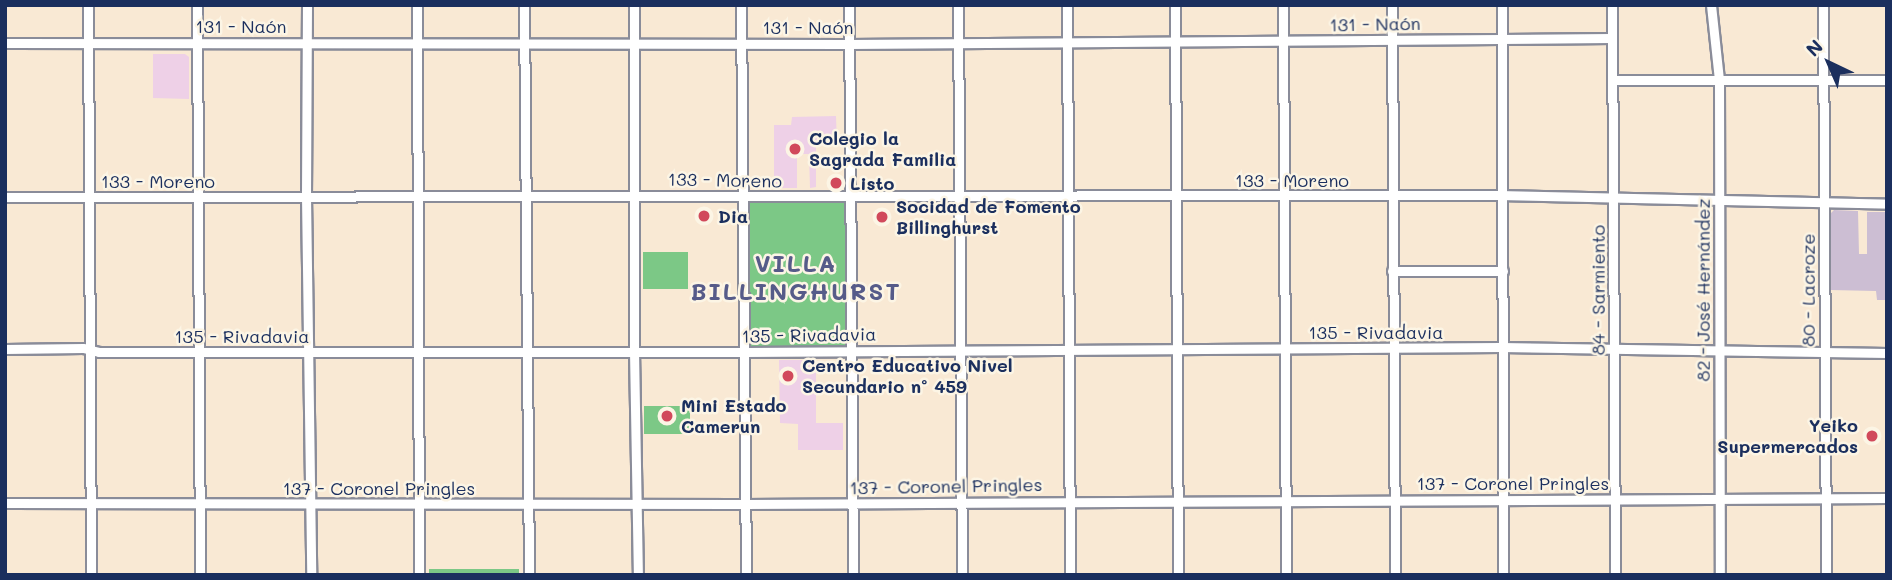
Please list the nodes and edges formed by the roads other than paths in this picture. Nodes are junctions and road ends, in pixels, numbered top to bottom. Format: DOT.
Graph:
graph roads {
  1 [pos="88,5"];
  2 [pos="197,5"];
  3 [pos="307,5"];
  4 [pos="416,5"];
  5 [pos="524,5"];
  6 [pos="634,5"];
  7 [pos="741,5"];
  8 [pos="849,5"];
  9 [pos="958,5"];
  10 [pos="1068,5"];
  11 [pos="1175,5"];
  12 [pos="1283,5"];
  13 [pos="1392,5"];
  14 [pos="1502,5"];
  15 [pos="1612,5"];
  16 [pos="1712,5"];
  17 [pos="1823,5"];
  18 [pos="1502,38"];
  19 [pos="1611,38"];
  20 [pos="1068,40"];
  21 [pos="1392,40"];
  22 [pos="307,41"];
  23 [pos="1175,41"];
  24 [pos="1283,41"];
  25 [pos="197,42"];
  26 [pos="417,42"];
  27 [pos="525,42"];
  28 [pos="741,42"];
  29 [pos="959,42"];
  30 [pos="5,43"];
  31 [pos="634,43"];
  32 [pos="88,44"];
  33 [pos="849,44"];
  34 [pos="1614,80"];
  35 [pos="1719,80"];
  36 [pos="1887,80"];
  37 [pos="1824,81"];
  38 [pos="1175,194"];
  39 [pos="525,195"];
  40 [pos="634,195"];
  41 [pos="742,195"];
  42 [pos="1391,195"];
  43 [pos="1503,195"];
  44 [pos="1613,195"];
  45 [pos="306,196"];
  46 [pos="417,196"];
  47 [pos="959,196"];
  48 [pos="1283,196"];
  49 [pos="5,197"];
  50 [pos="90,197"];
  51 [pos="198,197"];
  52 [pos="850,197"];
  53 [pos="1067,197"];
  54 [pos="1719,198"];
  55 [pos="1824,201"];
  56 [pos="1887,204"];
  57 [pos="1392,271"];
  58 [pos="1503,271"];
  59 [pos="1502,347"];
  60 [pos="1176,348"];
  61 [pos="1286,348"];
  62 [pos="1392,348"];
  63 [pos="5,349"];
  64 [pos="416,349"];
  65 [pos="960,349"];
  66 [pos="1069,349"];
  67 [pos="526,350"];
  68 [pos="1614,350"];
  69 [pos="91,351"];
  70 [pos="200,351"];
  71 [pos="307,351"];
  72 [pos="634,351"];
  73 [pos="852,351"];
  74 [pos="1718,351"];
  75 [pos="744,352"];
  76 [pos="1824,352"];
  77 [pos="1887,353"];
  78 [pos="1502,498"];
  79 [pos="1614,498"];
  80 [pos="1721,498"];
  81 [pos="1825,498"];
  82 [pos="1887,498"];
  83 [pos="1395,499"];
  84 [pos="1286,500"];
  85 [pos="1069,501"];
  86 [pos="1178,501"];
  87 [pos="310,502"];
  88 [pos="961,502"];
  89 [pos="5,503"];
  90 [pos="91,503"];
  91 [pos="528,503"];
  92 [pos="853,503"];
  93 [pos="419,504"];
  94 [pos="637,504"];
  95 [pos="745,504"];
  96 [pos="200,505"];
  97 [pos="91,575"];
  98 [pos="201,575"];
  99 [pos="311,575"];
  100 [pos="419,575"];
  101 [pos="529,575"];
  102 [pos="638,575"];
  103 [pos="746,575"];
  104 [pos="853,575"];
  105 [pos="961,575"];
  106 [pos="1070,575"];
  107 [pos="1178,575"];
  108 [pos="1286,575"];
  109 [pos="1395,575"];
  110 [pos="1503,575"];
  111 [pos="1615,575"];
  112 [pos="1720,575"];
  113 [pos="1826,575"];
  1 -- 32 [label="street"];
  2 -- 25 [label="street"];
  3 -- 22 [label="street"];
  4 -- 26 [label="street"];
  5 -- 27 [label="street"];
  6 -- 31 [label="street"];
  7 -- 28 [label="street"];
  8 -- 33 [label="street"];
  9 -- 29 [label="street"];
  10 -- 20 [label="street"];
  11 -- 23 [label="street"];
  12 -- 24 [label="street"];
  13 -- 21 [label="street"];
  14 -- 18 [label="street"];
  15 -- 19 [label="street, 84 - Sarmiento"];
  16 -- 35 [label="street, 82 - José Hernández"];
  17 -- 37 [label="street, 80 - Lacroze"];
  18 -- 19 [label="street, 131 - Naón"];
  18 -- 21 [label="street, 131 - Naón"];
  18 -- 43 [label="street"];
  19 -- 34 [label="street, 84 - Sarmiento"];
  20 -- 23 [label="street, 131 - Naón"];
  20 -- 29 [label="street, 131 - Naón"];
  20 -- 53 [label="street"];
  21 -- 24 [label="street, 131 - Naón"];
  21 -- 42 [label="street"];
  22 -- 25 [label="street, 131 - Naón"];
  22 -- 26 [label="street, 131 - Naón"];
  22 -- 45 [label="street"];
  23 -- 24 [label="street, 131 - Naón"];
  23 -- 38 [label="street"];
  24 -- 48 [label="street"];
  25 -- 32 [label="street, 131 - Naón"];
  25 -- 51 [label="street"];
  26 -- 27 [label="street, 131 - Naón"];
  26 -- 46 [label="street"];
  27 -- 31 [label="street, 131 - Naón"];
  27 -- 39 [label="street"];
  28 -- 31 [label="street, 131 - Naón"];
  28 -- 33 [label="street, 131 - Naón"];
  28 -- 41 [label="street"];
  29 -- 33 [label="street, 131 - Naón"];
  29 -- 47 [label="street"];
  30 -- 32 [label="street, 131 - Naón"];
  31 -- 40 [label="street"];
  32 -- 50 [label="street"];
  33 -- 52 [label="street"];
  34 -- 35 [label="street"];
  34 -- 44 [label="street, 84 - Sarmiento"];
  35 -- 37 [label="street"];
  35 -- 54 [label="street, 82 - José Hernández"];
  36 -- 37 [label="street"];
  37 -- 55 [label="street, 80 - Lacroze"];
  38 -- 48 [label="street, 133 - Moreno"];
  38 -- 53 [label="street, 133 - Moreno"];
  38 -- 60 [label="street"];
  39 -- 40 [label="street, 133 - Moreno"];
  39 -- 46 [label="street, 133 - Moreno"];
  39 -- 67 [label="street"];
  40 -- 41 [label="street, 133 - Moreno"];
  40 -- 72 [label="street"];
  41 -- 52 [label="street, 133 - Moreno"];
  41 -- 75 [label="street"];
  42 -- 43 [label="street, 133 - Moreno"];
  42 -- 48 [label="street, 133 - Moreno"];
  42 -- 57 [label="street"];
  43 -- 44 [label="street, 133 - Moreno"];
  43 -- 58 [label="street"];
  44 -- 54 [label="street, 133 - Moreno"];
  44 -- 68 [label="street, 84 - Sarmiento"];
  45 -- 46 [label="street, 133 - Moreno"];
  45 -- 51 [label="street, 133 - Moreno"];
  45 -- 71 [label="street"];
  46 -- 64 [label="street"];
  47 -- 52 [label="street, 133 - Moreno"];
  47 -- 53 [label="street, 133 - Moreno"];
  47 -- 65 [label="street"];
  48 -- 61 [label="street"];
  49 -- 50 [label="street, 133 - Moreno"];
  50 -- 51 [label="street, 133 - Moreno"];
  50 -- 69 [label="street"];
  51 -- 70 [label="street"];
  52 -- 73 [label="street"];
  53 -- 66 [label="street"];
  54 -- 55 [label="street, 133 - Moreno"];
  54 -- 74 [label="street, 82 - José Hernández"];
  55 -- 56 [label="street, 133 - Moreno"];
  55 -- 76 [label="street, 80 - Lacroze"];
  57 -- 58 [label="street"];
  57 -- 62 [label="street"];
  58 -- 59 [label="street"];
  59 -- 62 [label="street, 135 - Rivadavia"];
  59 -- 68 [label="street, 135 - Rivadavia"];
  59 -- 78 [label="street"];
  60 -- 61 [label="street, 135 - Rivadavia"];
  60 -- 66 [label="street, 135 - Rivadavia"];
  60 -- 86 [label="street"];
  61 -- 62 [label="street, 135 - Rivadavia"];
  61 -- 84 [label="street"];
  62 -- 83 [label="street"];
  63 -- 69 [label="street, 135 - Rivadavia"];
  64 -- 67 [label="street, 135 - Rivadavia"];
  64 -- 71 [label="street, 135 - Rivadavia"];
  64 -- 93 [label="street"];
  65 -- 66 [label="street, 135 - Rivadavia"];
  65 -- 73 [label="street, 135 - Rivadavia"];
  65 -- 88 [label="street"];
  66 -- 85 [label="street"];
  67 -- 72 [label="street, 135 - Rivadavia"];
  67 -- 91 [label="street"];
  68 -- 74 [label="street, 135 - Rivadavia"];
  68 -- 79 [label="street, 84 - Sarmiento"];
  69 -- 70 [label="street, 135 - Rivadavia"];
  69 -- 90 [label="street"];
  70 -- 71 [label="street, 135 - Rivadavia"];
  70 -- 96 [label="street"];
  71 -- 87 [label="street"];
  72 -- 75 [label="street, 135 - Rivadavia"];
  72 -- 94 [label="street"];
  73 -- 75 [label="street, 135 - Rivadavia"];
  73 -- 92 [label="street"];
  74 -- 76 [label="street, 135 - Rivadavia"];
  74 -- 80 [label="street, 82 - José Hernández"];
  75 -- 95 [label="street"];
  76 -- 77 [label="street, 135 - Rivadavia"];
  76 -- 81 [label="street, 80 - Lacroze"];
  78 -- 79 [label="street, 137 - Coronel Pringles"];
  78 -- 83 [label="street, 137 - Coronel Pringles"];
  78 -- 110 [label="street"];
  79 -- 80 [label="street, 137 - Coronel Pringles"];
  79 -- 111 [label="street, 84 - Sarmiento"];
  80 -- 81 [label="street, 137 - Coronel Pringles"];
  80 -- 112 [label="street, 82 - José Hernández"];
  81 -- 82 [label="street, 137 - Coronel Pringles"];
  81 -- 113 [label="street, 80 - Lacroze"];
  83 -- 84 [label="street, 137 - Coronel Pringles"];
  83 -- 109 [label="street"];
  84 -- 86 [label="street, 137 - Coronel Pringles"];
  84 -- 108 [label="street"];
  85 -- 86 [label="street, 137 - Coronel Pringles"];
  85 -- 88 [label="street, 137 - Coronel Pringles"];
  85 -- 106 [label="street"];
  86 -- 107 [label="street"];
  87 -- 93 [label="street, 137 - Coronel Pringles"];
  87 -- 96 [label="street, 137 - Coronel Pringles"];
  87 -- 99 [label="street"];
  88 -- 92 [label="street, 137 - Coronel Pringles"];
  88 -- 105 [label="street"];
  89 -- 90 [label="street, 137 - Coronel Pringles"];
  90 -- 96 [label="street, 137 - Coronel Pringles"];
  90 -- 97 [label="street"];
  91 -- 93 [label="street, 137 - Coronel Pringles"];
  91 -- 94 [label="street, 137 - Coronel Pringles"];
  91 -- 101 [label="street"];
  92 -- 95 [label="street, 137 - Coronel Pringles"];
  92 -- 104 [label="street"];
  93 -- 100 [label="street"];
  94 -- 95 [label="street, 137 - Coronel Pringles"];
  94 -- 102 [label="street"];
  95 -- 103 [label="street"];
  96 -- 98 [label="street"];
}
